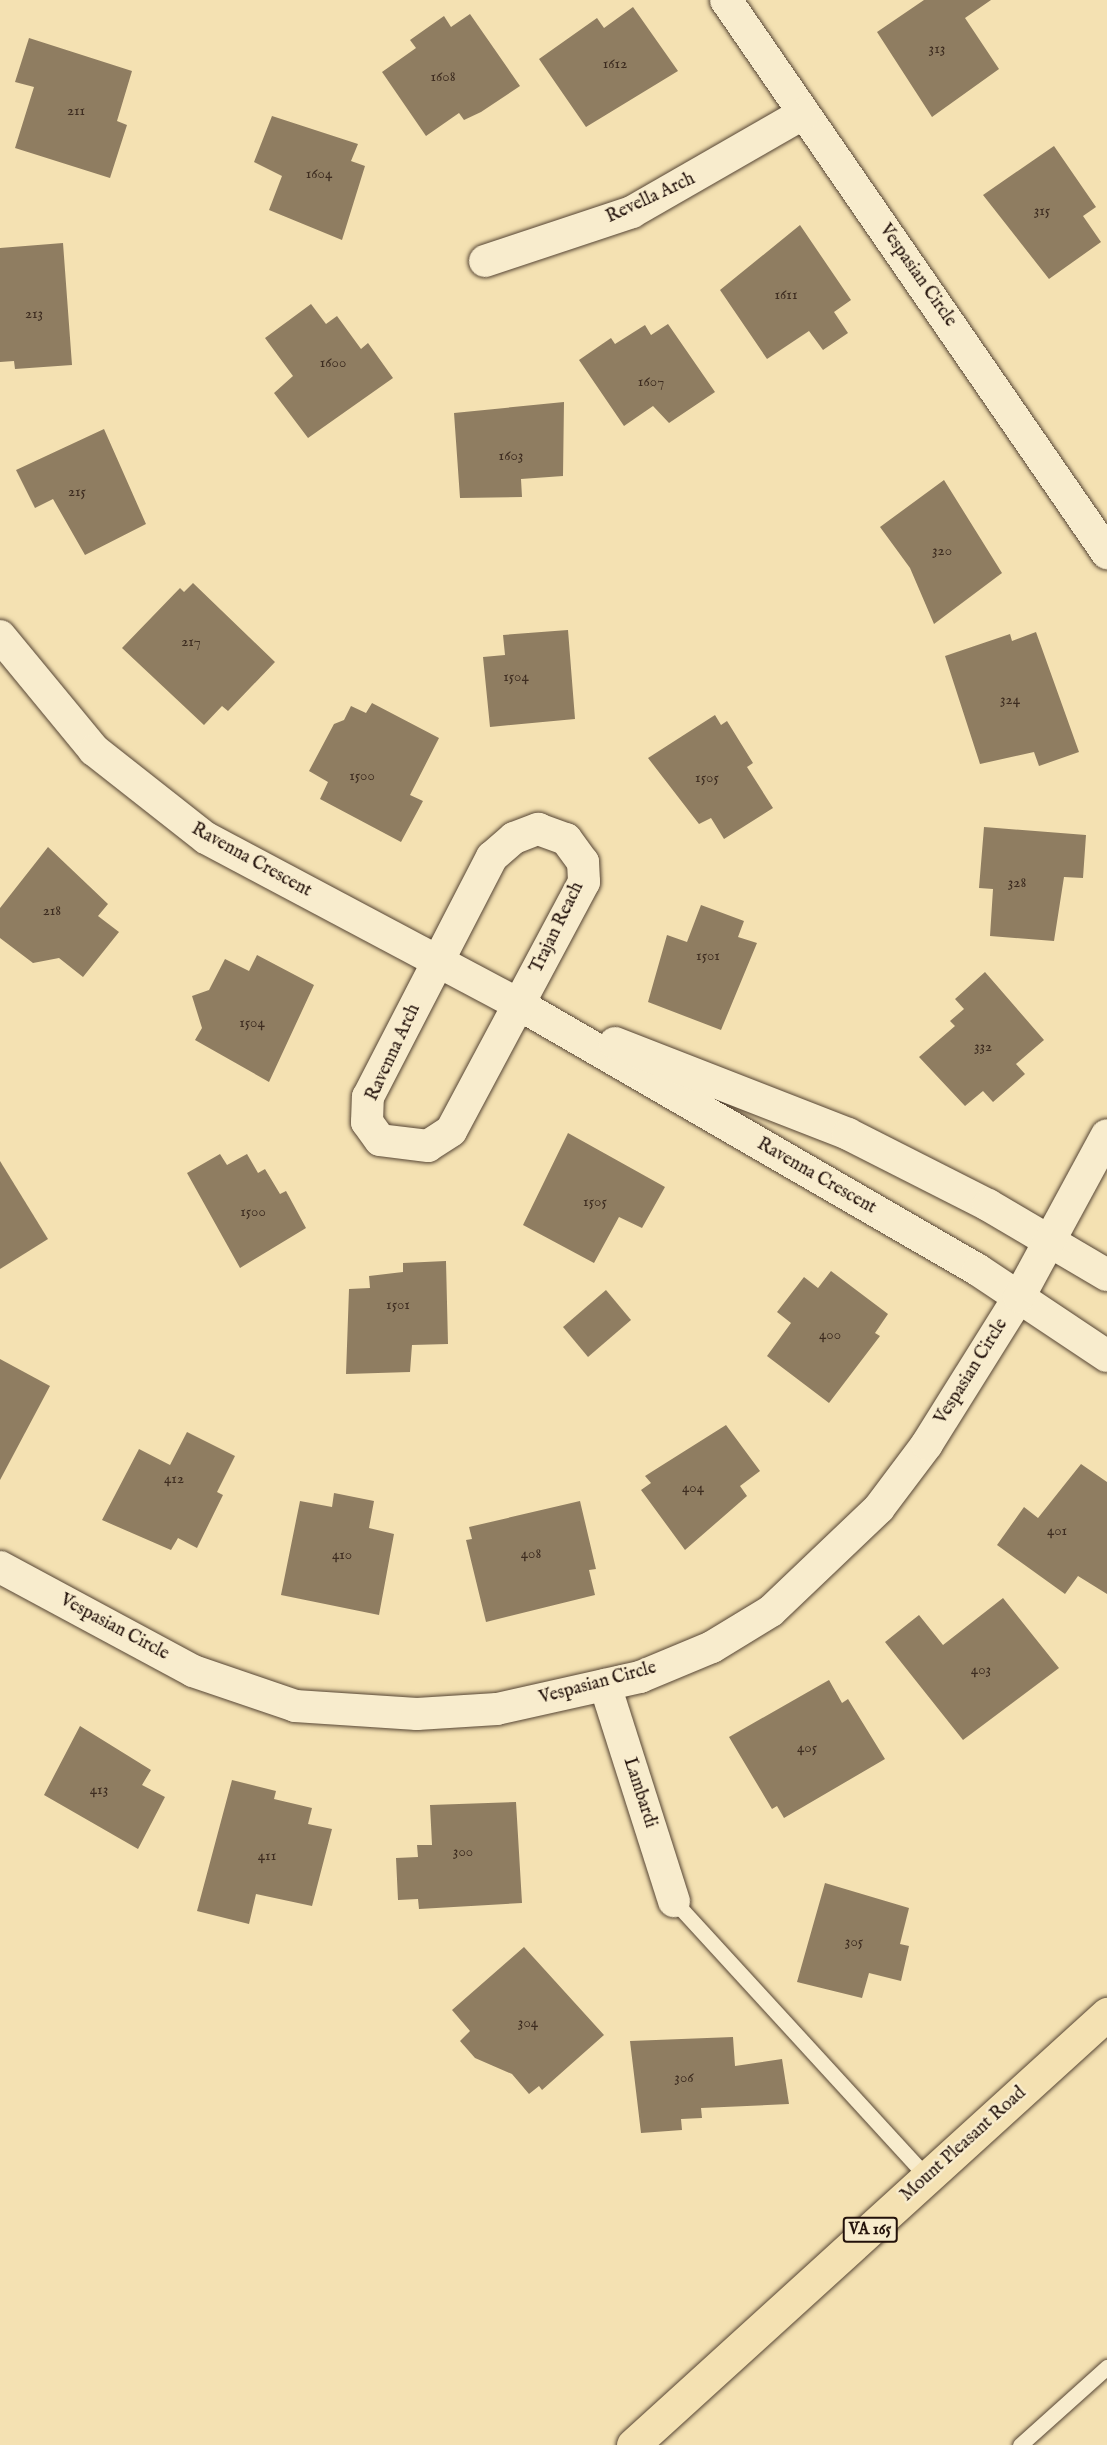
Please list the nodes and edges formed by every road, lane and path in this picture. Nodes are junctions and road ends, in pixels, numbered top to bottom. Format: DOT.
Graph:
graph roads {
  1 [pos="726,0"];
  2 [pos="804,113"];
  3 [pos="485,261"];
  4 [pos="1107,553"];
  5 [pos="0,636"];
  6 [pos="438,962"];
  7 [pos="520,1005"];
  8 [pos="1107,1134"];
  9 [pos="1049,1241"];
  10 [pos="1107,1275"];
  11 [pos="1019,1297"];
  12 [pos="1107,1356"];
  13 [pos="0,1567"];
  14 [pos="605,1685"];
  15 [pos="674,1901"];
  16 [pos="1107,2014"];
  17 [pos="928,2178"];
  18 [pos="1107,2367"];
  19 [pos="633,2445"];
  20 [pos="1020,2445"];
  1 -- 2 [label="street, Vespasian Circle"];
  2 -- 3 [label="street, Revella Arch"];
  2 -- 4 [label="street, Vespasian Circle"];
  5 -- 6 [label="street, Ravenna Crescent"];
  6 -- 7 [label="street, Ravenna Crescent"];
  6 -- 7 [label="street, Trajan Reach"];
  6 -- 7 [label="street, Ravenna Arch"];
  7 -- 9 [label="street, Ravenna Crescent"];
  7 -- 11 [label="street, Ravenna Crescent"];
  8 -- 9 [label="street, Vespasian Circle"];
  9 -- 10 [label="street, Ravenna Crescent"];
  9 -- 11 [label="street, Vespasian Circle"];
  11 -- 12 [label="street, Ravenna Crescent"];
  11 -- 14 [label="street, Vespasian Circle"];
  13 -- 14 [label="street, Vespasian Circle"];
  14 -- 15 [label="street, Lambardi"];
  15 -- 17 [label="lane"];
  16 -- 17 [label="highway, Mount Pleasant Road / VA 165"];
  17 -- 19 [label="highway, Mount Pleasant Road / VA 165"];
  18 -- 20 [label="lane"];
}
